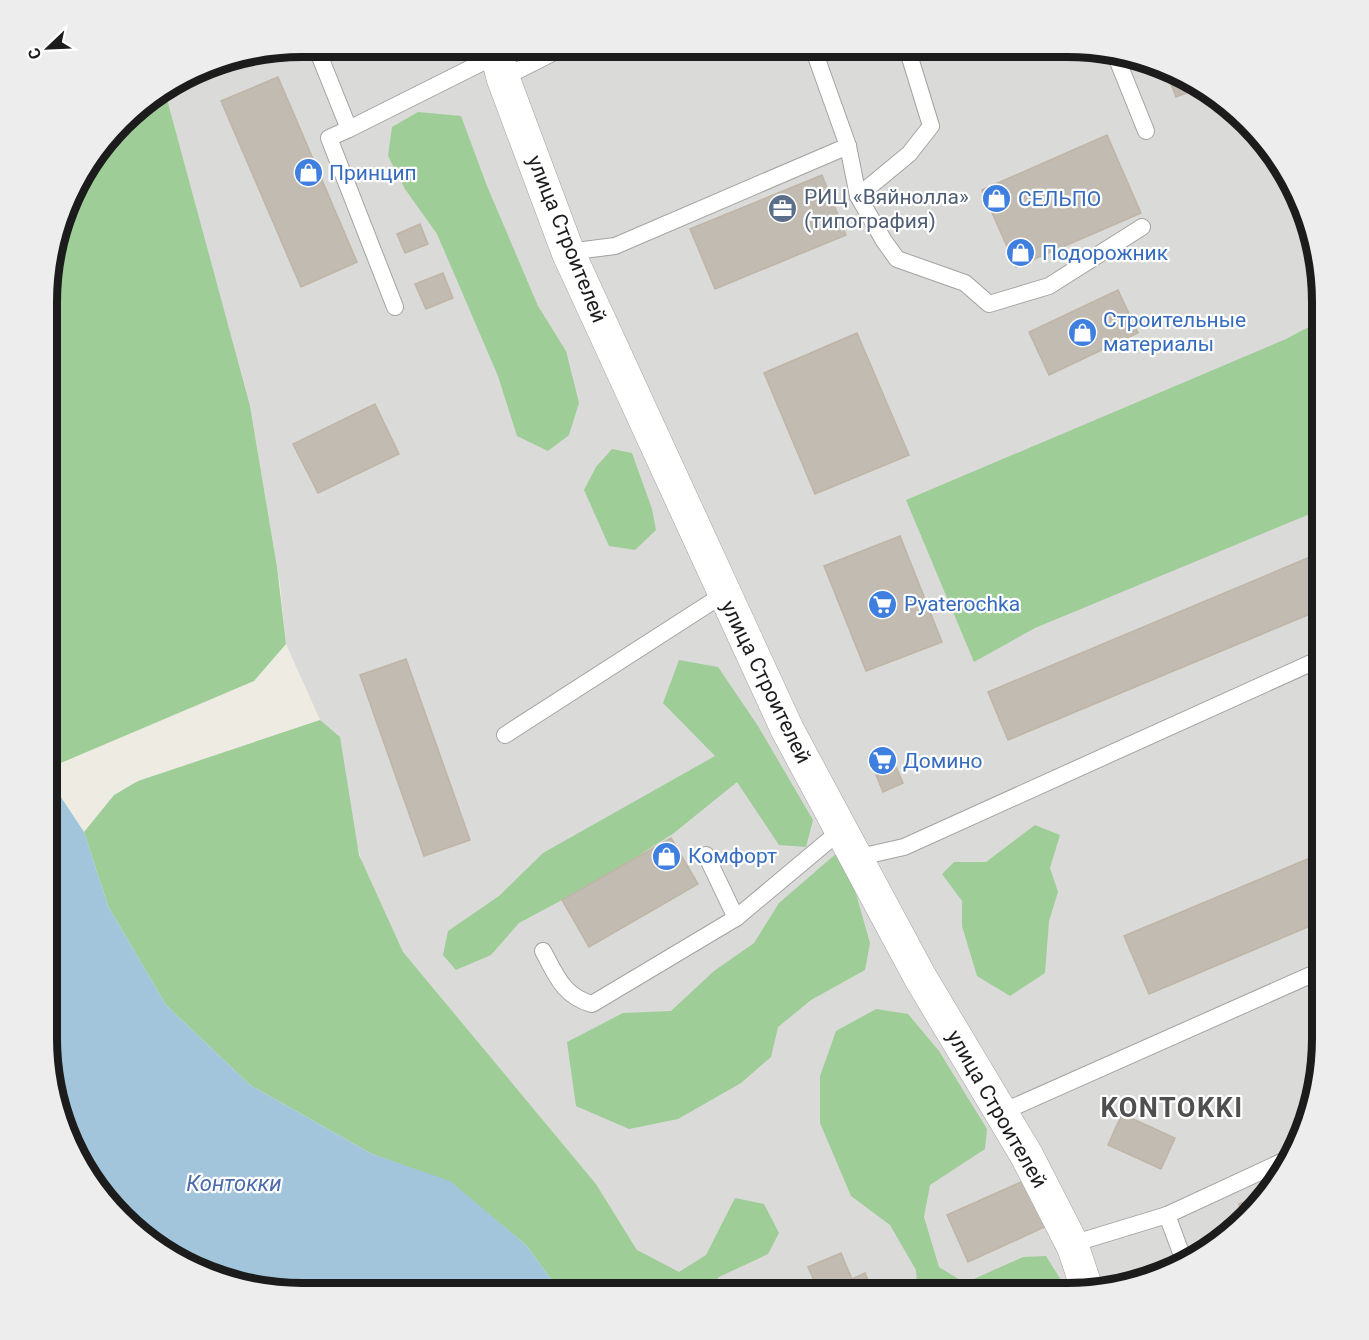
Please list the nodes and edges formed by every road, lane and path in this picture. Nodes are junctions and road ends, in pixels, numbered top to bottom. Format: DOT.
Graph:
graph roads {
  1 [pos="320,57"];
  2 [pos="513,57"];
  3 [pos="816,57"];
  4 [pos="910,57"];
  5 [pos="498,60"];
  6 [pos="1119,63"];
  7 [pos="349,129"];
  8 [pos="1146,131"];
  9 [pos="848,146"];
  10 [pos="858,195"];
  11 [pos="1142,227"];
  12 [pos="568,252"];
  13 [pos="395,308"];
  14 [pos="724,594"];
  15 [pos="1312,663"];
  16 [pos="505,735"];
  17 [pos="848,844"];
  18 [pos="706,855"];
  19 [pos="736,918"];
  20 [pos="543,951"];
  21 [pos="1312,974"];
  22 [pos="1000,1113"];
  23 [pos="1277,1164"];
  24 [pos="1167,1215"];
  25 [pos="1072,1244"];
  26 [pos="1182,1254"];
  27 [pos="1085,1282"];
  1 -- 7 [label="lane"];
  2 -- 5 [label="lane"];
  3 -- 9 [label="lane"];
  4 -- 10 [label="lane"];
  5 -- 7 [label="lane"];
  5 -- 12 [label="street, улица Строителей"];
  6 -- 8 [label="lane"];
  7 -- 13 [label="lane"];
  9 -- 10 [label="lane"];
  9 -- 12 [label="lane"];
  10 -- 11 [label="lane"];
  12 -- 14 [label="street, улица Строителей"];
  14 -- 16 [label="lane"];
  14 -- 17 [label="street, улица Строителей"];
  15 -- 17 [label="lane"];
  17 -- 19 [label="lane"];
  17 -- 22 [label="street, улица Строителей"];
  18 -- 19 [label="lane"];
  19 -- 20 [label="lane"];
  21 -- 22 [label="lane"];
  22 -- 25 [label="street, улица Строителей"];
  23 -- 24 [label="lane"];
  24 -- 25 [label="lane"];
  24 -- 26 [label="lane"];
  25 -- 27 [label="street, улица Строителей"];
}
